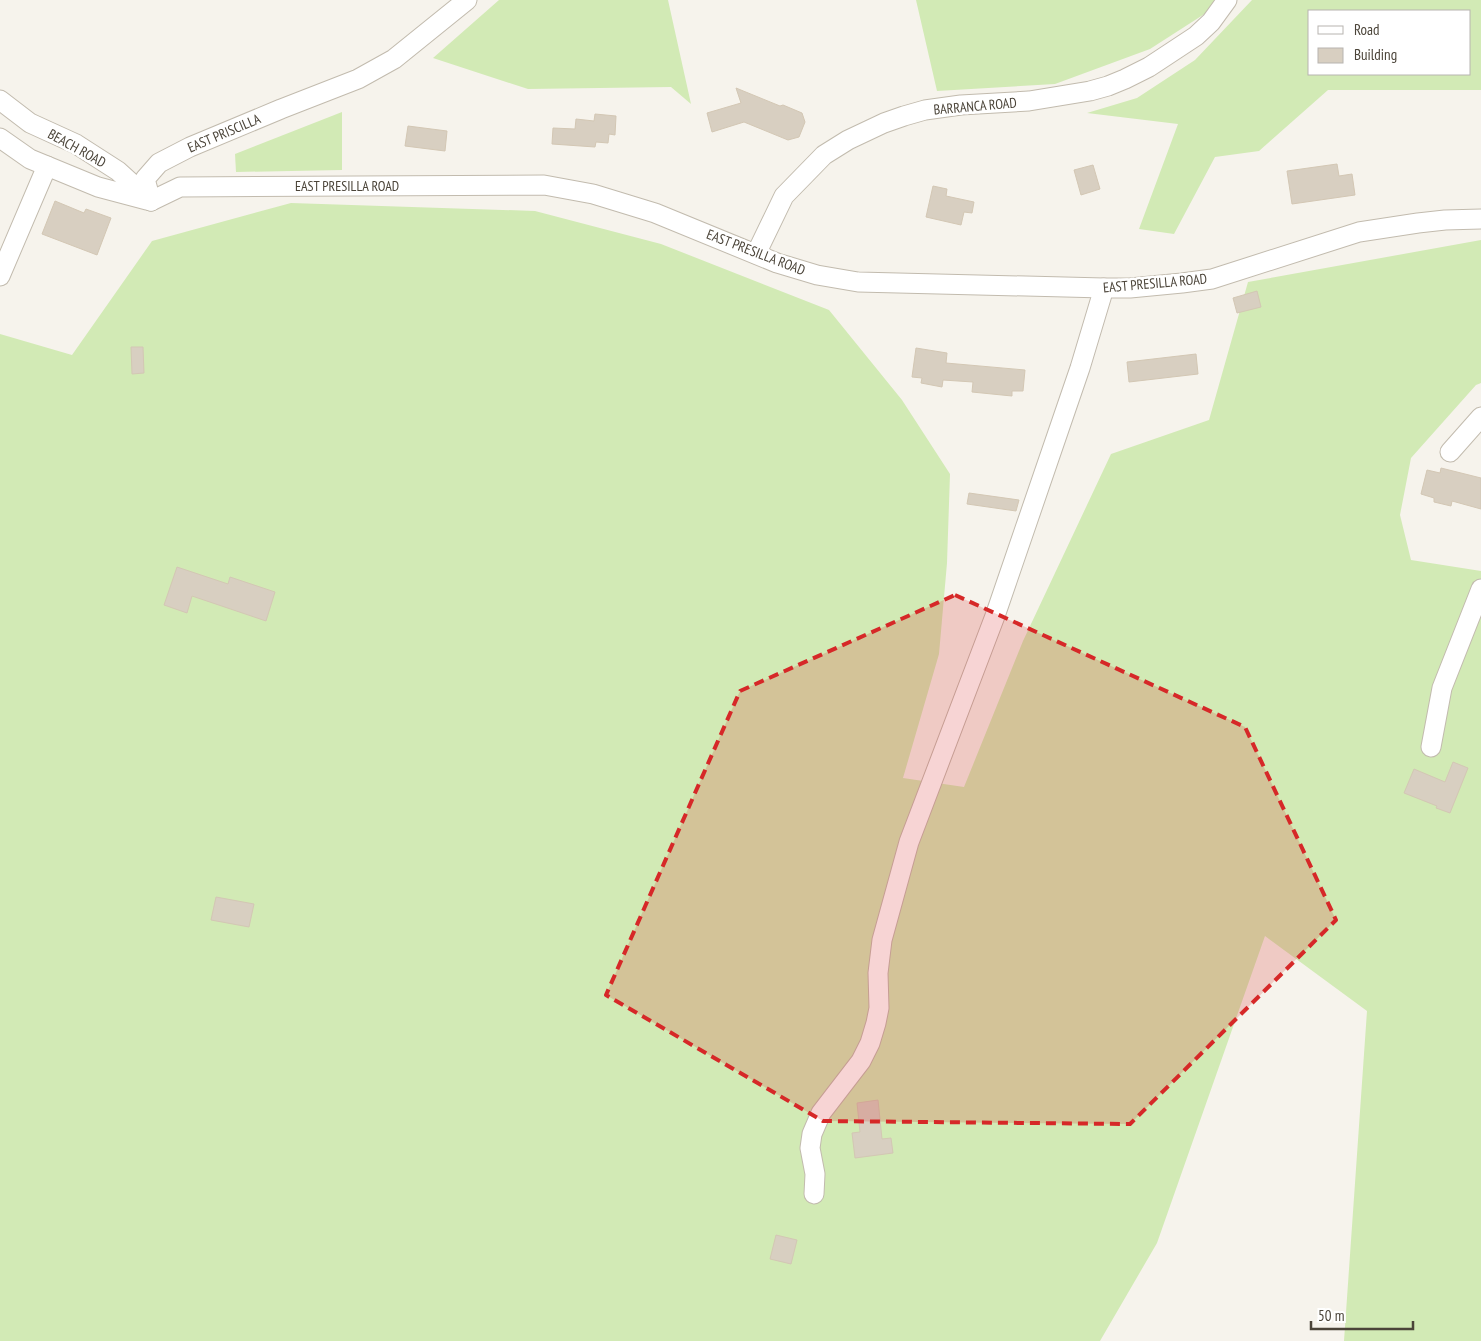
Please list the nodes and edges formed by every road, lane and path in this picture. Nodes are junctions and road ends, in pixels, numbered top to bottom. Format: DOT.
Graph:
graph roads {
  1 [pos="467,0"];
  2 [pos="1227,0"];
  3 [pos="0,100"];
  4 [pos="0,138"];
  5 [pos="47,166"];
  6 [pos="151,201"];
  7 [pos="1481,220"];
  8 [pos="756,254"];
  9 [pos="0,276"];
  10 [pos="1104,288"];
  11 [pos="1481,417"];
  12 [pos="1450,452"];
  13 [pos="1481,588"];
  14 [pos="1431,747"];
  15 [pos="814,1194"];
  1 -- 6 [label="street, EAST PRISCILLA"];
  2 -- 8 [label="street, BARRANCA ROAD"];
  3 -- 6 [label="street, BEACH ROAD"];
  4 -- 5 [label="street"];
  5 -- 6 [label="street"];
  5 -- 9 [label="street"];
  6 -- 8 [label="street, EAST PRESILLA ROAD"];
  7 -- 10 [label="street, EAST PRESILLA ROAD"];
  8 -- 10 [label="street, EAST PRESILLA ROAD"];
  10 -- 15 [label="street"];
  11 -- 12 [label="street"];
  13 -- 14 [label="street"];
}
